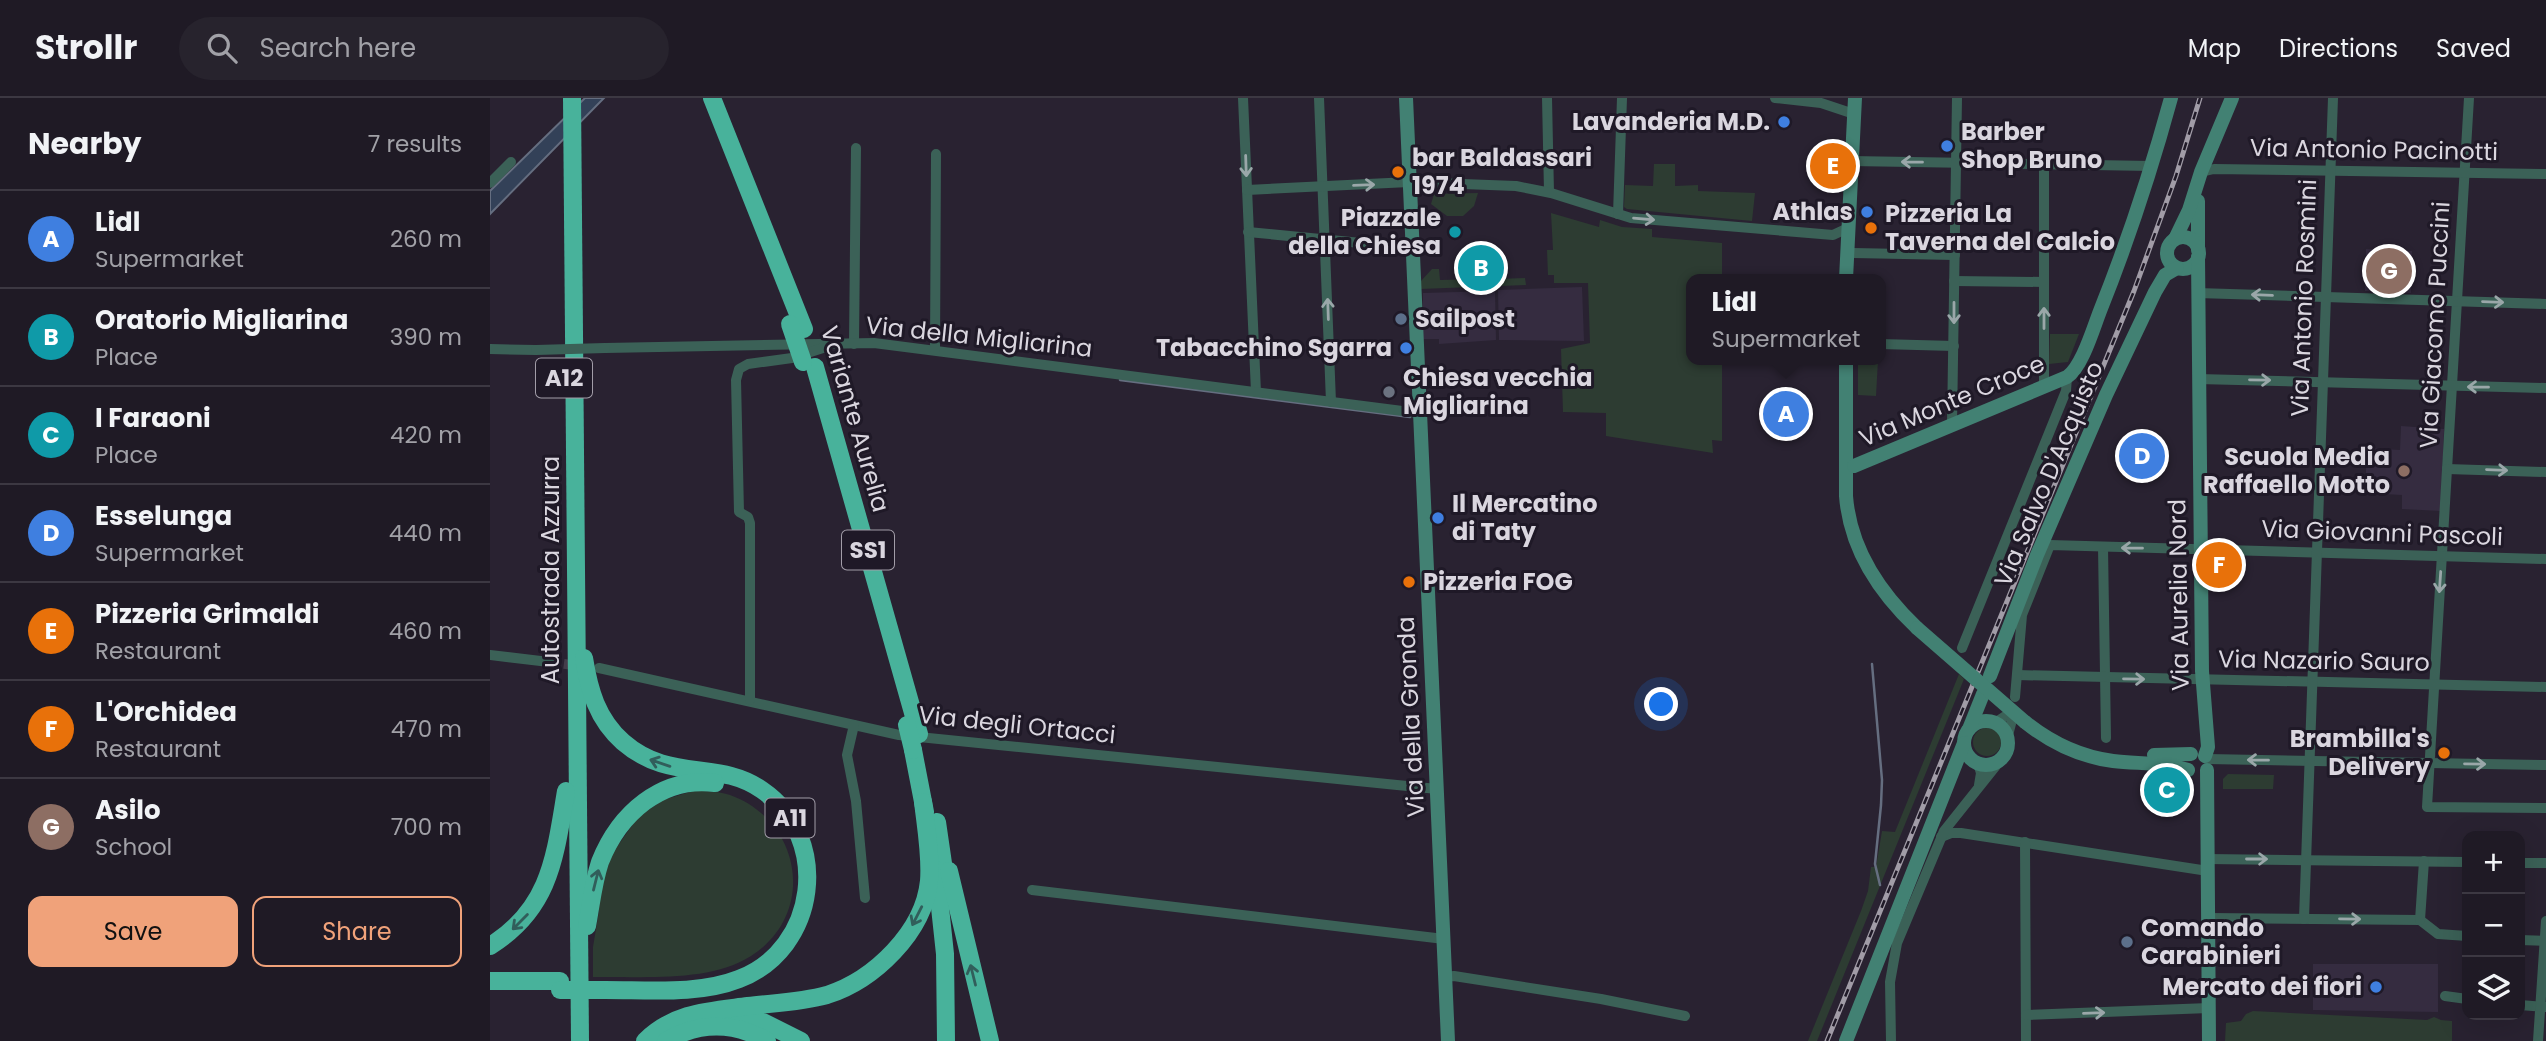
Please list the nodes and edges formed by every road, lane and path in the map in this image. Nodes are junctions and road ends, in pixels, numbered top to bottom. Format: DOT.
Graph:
graph roads {
  1 [pos="701,98"];
  2 [pos="712,98"];
  3 [pos="1243,98"];
  4 [pos="1319,98"];
  5 [pos="1405,98"];
  6 [pos="1547,98"];
  7 [pos="1622,98"];
  8 [pos="1775,98"];
  9 [pos="1837,98"];
  10 [pos="1855,98"];
  11 [pos="1957,98"];
  12 [pos="2171,98"];
  13 [pos="2232,98"];
  14 [pos="2333,98"];
  15 [pos="2469,98"];
  16 [pos="1821,103"];
  17 [pos="566,104"];
  18 [pos="1854,114"];
  19 [pos="567,142"];
  20 [pos="856,148"];
  21 [pos="936,154"];
  22 [pos="1850,161"];
  23 [pos="511,162"];
  24 [pos="1955,163"];
  25 [pos="2044,165"];
  26 [pos="2152,166"];
  27 [pos="2329,171"];
  28 [pos="2464,173"];
  29 [pos="2546,174"];
  30 [pos="2199,177"];
  31 [pos="1409,182"];
  32 [pos="490,183"];
  33 [pos="1323,187"];
  34 [pos="1247,190"];
  35 [pos="1549,192"];
  36 [pos="1618,214"];
  37 [pos="1850,226"];
  38 [pos="1248,232"];
  39 [pos="1833,235"];
  40 [pos="1325,239"];
  41 [pos="2175,239"];
  42 [pos="1412,248"];
  43 [pos="1849,251"];
  44 [pos="2198,254"];
  45 [pos="1955,255"];
  46 [pos="2167,256"];
  47 [pos="2181,268"];
  48 [pos="1847,274"];
  49 [pos="1852,274"];
  50 [pos="1954,281"];
  51 [pos="2044,282"];
  52 [pos="2155,292"];
  53 [pos="2197,293"];
  54 [pos="2327,298"];
  55 [pos="2458,301"];
  56 [pos="2546,304"];
  57 [pos="797,327"];
  58 [pos="854,344"];
  59 [pos="1886,344"];
  60 [pos="831,345"];
  61 [pos="1954,346"];
  62 [pos="490,349"];
  63 [pos="935,350"];
  64 [pos="1846,365"];
  65 [pos="1854,365"];
  66 [pos="2067,377"];
  67 [pos="2198,379"];
  68 [pos="2323,382"];
  69 [pos="2453,386"];
  70 [pos="2044,387"];
  71 [pos="2546,388"];
  72 [pos="1256,392"];
  73 [pos="1331,402"];
  74 [pos="1418,413"];
  75 [pos="1952,425"];
  76 [pos="1850,463"];
  77 [pos="2447,468"];
  78 [pos="2546,472"];
  79 [pos="2103,547"];
  80 [pos="2200,548"];
  81 [pos="2316,552"];
  82 [pos="2442,556"];
  83 [pos="2546,559"];
  84 [pos="575,606"];
  85 [pos="1962,648"];
  86 [pos="490,655"];
  87 [pos="549,662"];
  88 [pos="599,668"];
  89 [pos="2017,675"];
  90 [pos="1990,676"];
  91 [pos="2105,678"];
  92 [pos="2203,679"];
  93 [pos="2312,683"];
  94 [pos="2434,685"];
  95 [pos="2546,688"];
  96 [pos="2015,697"];
  97 [pos="750,700"];
  98 [pos="2010,720"];
  99 [pos="854,724"];
  100 [pos="1967,736"];
  101 [pos="2106,738"];
  102 [pos="2003,757"];
  103 [pos="1974,761"];
  104 [pos="2309,761"];
  105 [pos="2198,762"];
  106 [pos="2429,763"];
  107 [pos="2546,765"];
  108 [pos="1951,774"];
  109 [pos="1979,786"];
  110 [pos="1437,789"];
  111 [pos="566,791"];
  112 [pos="928,802"];
  113 [pos="2546,808"];
  114 [pos="1962,809"];
  115 [pos="1967,834"];
  116 [pos="1941,837"];
  117 [pos="2025,842"];
  118 [pos="2306,859"];
  119 [pos="2424,861"];
  120 [pos="2462,862"];
  121 [pos="2525,863"];
  122 [pos="2546,863"];
  123 [pos="2207,865"];
  124 [pos="1032,890"];
  125 [pos="865,898"];
  126 [pos="2208,918"];
  127 [pos="2304,919"];
  128 [pos="2420,920"];
  129 [pos="2546,921"];
  130 [pos="2462,936"];
  131 [pos="1444,939"];
  132 [pos="2525,940"];
  133 [pos="2545,941"];
  134 [pos="490,946"];
  135 [pos="579,971"];
  136 [pos="1446,977"];
  137 [pos="490,981"];
  138 [pos="560,985"];
  139 [pos="596,986"];
  140 [pos="490,990"];
  141 [pos="2445,996"];
  142 [pos="2462,998"];
  143 [pos="2525,1005"];
  144 [pos="2543,1007"];
  145 [pos="2209,1008"];
  146 [pos="2026,1015"];
  147 [pos="1685,1016"];
  148 [pos="754,1025"];
  149 [pos="568,1041"];
  150 [pos="580,1041"];
  151 [pos="645,1041"];
  152 [pos="654,1041"];
  153 [pos="666,1041"];
  154 [pos="790,1041"];
  155 [pos="802,1041"];
  156 [pos="946,1041"];
  157 [pos="955,1041"];
  158 [pos="990,1041"];
  159 [pos="1448,1041"];
  160 [pos="1846,1041"];
  161 [pos="1891,1041"];
  162 [pos="2026,1041"];
  163 [pos="2209,1041"];
  164 [pos="2538,1041"];
  1 -- 57 [label="highway, Variante Aurelia / SS1"];
  2 -- 57 [label="highway, Variante Aurelia / SS1"];
  3 -- 34 [label="street, one-way"];
  4 -- 33 [label="street"];
  5 -- 31 [label="street, Via della Gronda"];
  6 -- 35 [label="street"];
  7 -- 36 [label="street"];
  8 -- 16 [label="street"];
  9 -- 16 [label="street"];
  10 -- 18 [label="street"];
  11 -- 24 [label="street"];
  12 -- 26 [label="street"];
  13 -- 30 [label="street"];
  14 -- 27 [label="street, Via Antonio Rosmini"];
  15 -- 28 [label="street, Via Giacomo Puccini"];
  16 -- 18 [label="street"];
  17 -- 19 [label="highway, Autostrada Azzurra / A12"];
  18 -- 22 [label="street"];
  19 -- 84 [label="highway, Autostrada Azzurra / A12"];
  19 -- 111 [label="highway, Autostrada Azzurra / A12"];
  20 -- 58 [label="street"];
  21 -- 63 [label="street"];
  24 -- 22 [label="street, one-way"];
  22 -- 37 [label="street"];
  23 -- 32 [label="street"];
  24 -- 25 [label="street"];
  24 -- 45 [label="street"];
  25 -- 26 [label="street"];
  25 -- 51 [label="street"];
  26 -- 66 [label="street"];
  27 -- 28 [label="street, Via Antonio Pacinotti"];
  27 -- 30 [label="street, Via Antonio Pacinotti"];
  27 -- 54 [label="street, Via Antonio Rosmini"];
  28 -- 29 [label="street, Via Antonio Pacinotti"];
  28 -- 55 [label="street, Via Giacomo Puccini"];
  30 -- 41 [label="street"];
  30 -- 44 [label="street, Via Aurelia Nord"];
  33 -- 31 [label="street, one-way"];
  31 -- 35 [label="street"];
  31 -- 42 [label="street, Via della Gronda"];
  33 -- 34 [label="street"];
  33 -- 40 [label="street"];
  34 -- 38 [label="street"];
  35 -- 36 [label="street"];
  36 -- 39 [label="street, one-way"];
  37 -- 39 [label="street"];
  37 -- 43 [label="street"];
  38 -- 40 [label="street"];
  38 -- 72 [label="street"];
  39 -- 43 [label="street"];
  40 -- 42 [label="street"];
  73 -- 40 [label="street, one-way"];
  41 -- 44 [label="street"];
  41 -- 46 [label="street"];
  42 -- 74 [label="street, Via della Gronda"];
  43 -- 45 [label="street"];
  43 -- 48 [label="street"];
  43 -- 49 [label="street"];
  44 -- 47 [label="street"];
  44 -- 53 [label="street, Via Aurelia Nord"];
  45 -- 50 [label="street"];
  46 -- 47 [label="street"];
  46 -- 52 [label="street, Via Salvo D'Acquisto"];
  47 -- 52 [label="street, Via Salvo D'Acquisto"];
  47 -- 53 [label="street, Via Aurelia Nord"];
  50 -- 51 [label="street"];
  50 -- 61 [label="street, one-way"];
  70 -- 51 [label="street, one-way"];
  52 -- 90 [label="street, Via Salvo D'Acquisto"];
  54 -- 53 [label="street, one-way"];
  53 -- 67 [label="street, Via Aurelia Nord"];
  54 -- 55 [label="street"];
  54 -- 68 [label="street, Via Antonio Rosmini"];
  55 -- 56 [label="street, one-way"];
  55 -- 69 [label="street, Via Giacomo Puccini"];
  57 -- 112 [label="highway, Variante Aurelia / SS1, bridge"];
  58 -- 60 [label="street, Via della Migliarina"];
  58 -- 63 [label="street, Via della Migliarina"];
  59 -- 61 [label="street"];
  60 -- 62 [label="street, Via della Migliarina, bridge"];
  60 -- 97 [label="street"];
  61 -- 75 [label="street"];
  63 -- 72 [label="street, Via della Migliarina"];
  64 -- 76 [label="street"];
  65 -- 76 [label="street"];
  66 -- 70 [label="street, Via Monte Croce"];
  66 -- 85 [label="street"];
  67 -- 68 [label="street, one-way"];
  67 -- 80 [label="street, Via Aurelia Nord"];
  68 -- 69 [label="street"];
  68 -- 81 [label="street, Via Antonio Rosmini"];
  71 -- 69 [label="street, one-way"];
  69 -- 77 [label="street, Via Giacomo Puccini"];
  70 -- 75 [label="street, Via Monte Croce"];
  72 -- 73 [label="street, Via della Migliarina"];
  73 -- 74 [label="street, Via della Migliarina"];
  74 -- 110 [label="street, Via della Gronda"];
  75 -- 76 [label="street, Via Monte Croce"];
  76 -- 98 [label="street"];
  77 -- 78 [label="street, one-way"];
  77 -- 82 [label="street, Via Giacomo Puccini"];
  80 -- 79 [label="street, Via Giovanni Pascoli, one-way"];
  79 -- 89 [label="street, Via Giovanni Pascoli"];
  79 -- 91 [label="street"];
  80 -- 81 [label="street, Via Giovanni Pascoli"];
  80 -- 92 [label="street, Via Aurelia Nord"];
  81 -- 82 [label="street, Via Giovanni Pascoli"];
  81 -- 93 [label="street, Via Antonio Rosmini"];
  82 -- 83 [label="street, Via Giovanni Pascoli"];
  82 -- 94 [label="street, Via Giacomo Puccini, one-way"];
  84 -- 135 [label="highway, Autostrada Azzurra / A12"];
  139 -- 84 [label="highway, A11, one-way"];
  86 -- 87 [label="street"];
  88 -- 97 [label="street, Via degli Ortacci"];
  89 -- 91 [label="street, Via Nazario Sauro"];
  89 -- 96 [label="street"];
  91 -- 92 [label="street, Via Nazario Sauro, one-way"];
  91 -- 101 [label="street"];
  92 -- 93 [label="street, Via Nazario Sauro"];
  92 -- 105 [label="street, Via Aurelia Nord"];
  93 -- 94 [label="street, Via Nazario Sauro"];
  93 -- 104 [label="street, Via Antonio Rosmini"];
  94 -- 95 [label="street, Via Nazario Sauro"];
  94 -- 106 [label="street, Via Giacomo Puccini"];
  97 -- 99 [label="street, Via degli Ortacci"];
  98 -- 100 [label="street"];
  98 -- 100 [label="street"];
  98 -- 102 [label="street"];
  98 -- 105 [label="street"];
  99 -- 110 [label="street, Via degli Ortacci"];
  99 -- 125 [label="street"];
  100 -- 103 [label="street"];
  100 -- 108 [label="street"];
  102 -- 103 [label="street"];
  102 -- 109 [label="street"];
  103 -- 108 [label="street"];
  103 -- 109 [label="street"];
  104 -- 105 [label="street, one-way"];
  104 -- 106 [label="street"];
  104 -- 118 [label="street, Via Antonio Rosmini"];
  105 -- 123 [label="street, Via Aurelia Nord"];
  106 -- 107 [label="street, one-way"];
  106 -- 113 [label="street, Via Giacomo Puccini"];
  108 -- 160 [label="street"];
  109 -- 114 [label="street"];
  110 -- 131 [label="street, Via della Gronda"];
  111 -- 134 [label="highway, one-way"];
  111 -- 149 [label="highway, Autostrada Azzurra / A12"];
  112 -- 148 [label="highway, one-way"];
  112 -- 156 [label="highway, SS1"];
  112 -- 157 [label="highway, SS1"];
  158 -- 112 [label="highway, one-way"];
  114 -- 115 [label="street"];
  114 -- 116 [label="street"];
  115 -- 116 [label="street"];
  115 -- 117 [label="street"];
  116 -- 161 [label="street"];
  117 -- 123 [label="street"];
  117 -- 146 [label="street"];
  118 -- 119 [label="street"];
  123 -- 118 [label="street, one-way"];
  118 -- 127 [label="street, Via Antonio Rosmini"];
  119 -- 120 [label="street"];
  119 -- 128 [label="street"];
  121 -- 122 [label="street"];
  123 -- 126 [label="street, Via Aurelia Nord"];
  124 -- 131 [label="street"];
  126 -- 127 [label="street"];
  126 -- 145 [label="street, Via Aurelia Nord"];
  127 -- 128 [label="street, one-way"];
  128 -- 130 [label="street"];
  129 -- 133 [label="street"];
  131 -- 136 [label="street, Via della Gronda"];
  132 -- 133 [label="street"];
  133 -- 144 [label="street"];
  135 -- 139 [label="highway, one-way"];
  135 -- 150 [label="highway, Autostrada Azzurra / A12"];
  136 -- 147 [label="street"];
  136 -- 159 [label="street, Via della Gronda"];
  137 -- 138 [label="highway"];
  138 -- 139 [label="highway, A11, bridge"];
  138 -- 140 [label="highway, A11"];
  141 -- 142 [label="street"];
  143 -- 144 [label="street"];
  144 -- 164 [label="street"];
  146 -- 145 [label="street, one-way"];
  145 -- 163 [label="street, Via Aurelia Nord"];
  146 -- 162 [label="street"];
  148 -- 151 [label="highway"];
  148 -- 152 [label="highway"];
  148 -- 153 [label="highway"];
  148 -- 154 [label="highway"];
  148 -- 155 [label="highway"];
}
